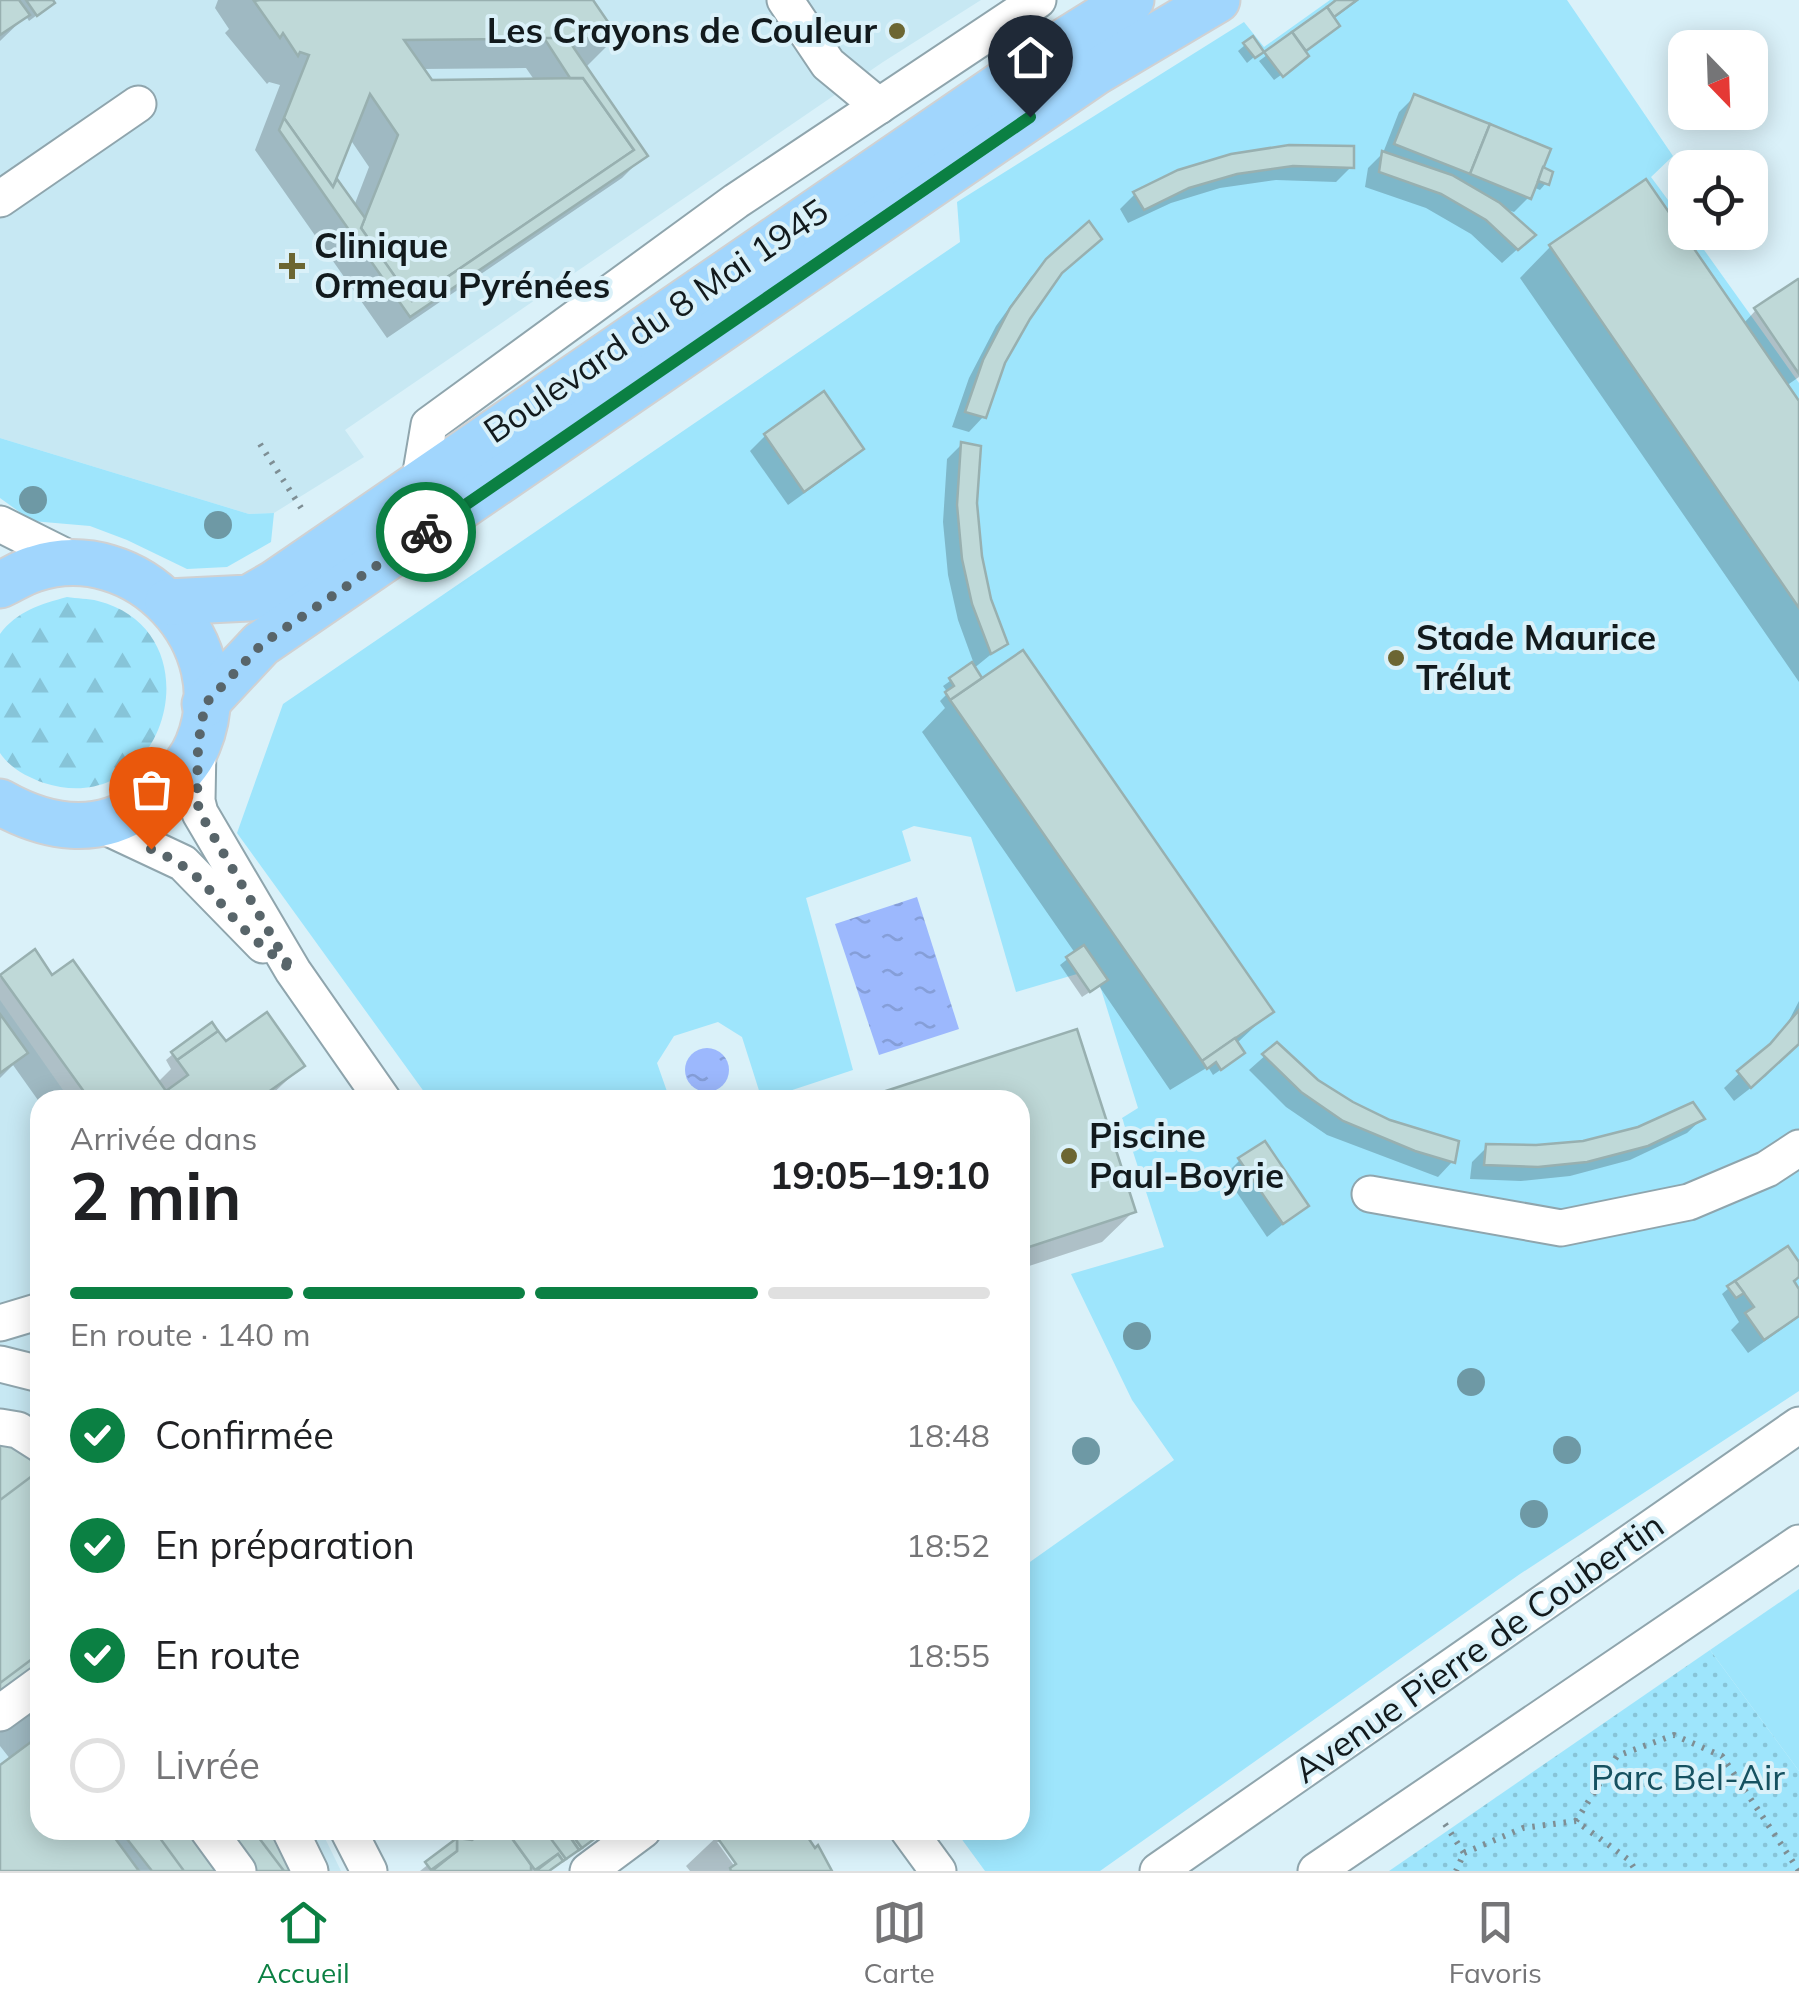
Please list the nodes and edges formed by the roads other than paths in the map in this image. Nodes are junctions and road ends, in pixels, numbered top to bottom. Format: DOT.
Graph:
graph roads {
  1 [pos="785,0"];
  2 [pos="1038,0"];
  3 [pos="1131,0"];
  4 [pos="1217,0"];
  5 [pos="999,10"];
  6 [pos="138,104"];
  7 [pos="879,106"];
  8 [pos="0,199"];
  9 [pos="419,484"];
  10 [pos="0,524"];
  11 [pos="76,562"];
  12 [pos="0,585"];
  13 [pos="168,602"];
  14 [pos="201,724"];
  15 [pos="10,817"];
  16 [pos="102,825"];
  17 [pos="292,971"];
  18 [pos="365,1090"];
  19 [pos="1799,1148"];
  20 [pos="1370,1194"];
  21 [pos="30,1314"];
  22 [pos="0,1324"];
  23 [pos="0,1364"];
  24 [pos="30,1372"];
  25 [pos="1799,1425"];
  26 [pos="0,1427"];
  27 [pos="30,1438"];
  28 [pos="1799,1544"];
  29 [pos="30,1691"];
  30 [pos="0,1713"];
  31 [pos="215,1840"];
  32 [pos="295,1840"];
  33 [pos="353,1840"];
  34 [pos="630,1840"];
  35 [pos="915,1840"];
  36 [pos="238,1871"];
  37 [pos="310,1871"];
  38 [pos="369,1871"];
  39 [pos="588,1871"];
  40 [pos="938,1871"];
  41 [pos="1158,1871"];
  42 [pos="1316,1871"];
  1 -- 7 [label="street"];
  2 -- 5 [label="street"];
  3 -- 9 [label="main road, Boulevard du 8 Mai 1945"];
  4 -- 14 [label="main road, Boulevard du 8 Mai 1945"];
  5 -- 7 [label="street"];
  6 -- 8 [label="street"];
  7 -- 9 [label="street"];
  9 -- 13 [label="main road, Boulevard du 8 Mai 1945"];
  10 -- 11 [label="street"];
  11 -- 12 [label="main road"];
  11 -- 13 [label="main road"];
  13 -- 14 [label="main road"];
  14 -- 16 [label="main road, Boulevard du 8 Mai 1945"];
  14 -- 17 [label="street"];
  15 -- 16 [label="main road"];
  16 -- 17 [label="street"];
  17 -- 18 [label="street"];
  19 -- 20 [label="street"];
  21 -- 22 [label="street"];
  23 -- 24 [label="street"];
  25 -- 41 [label="street, Avenue Pierre de Coubertin"];
  26 -- 27 [label="street"];
  28 -- 42 [label="street"];
  29 -- 30 [label="street"];
  31 -- 36 [label="street"];
  32 -- 37 [label="street"];
  33 -- 38 [label="street"];
  34 -- 39 [label="street"];
  35 -- 40 [label="street"];
}
